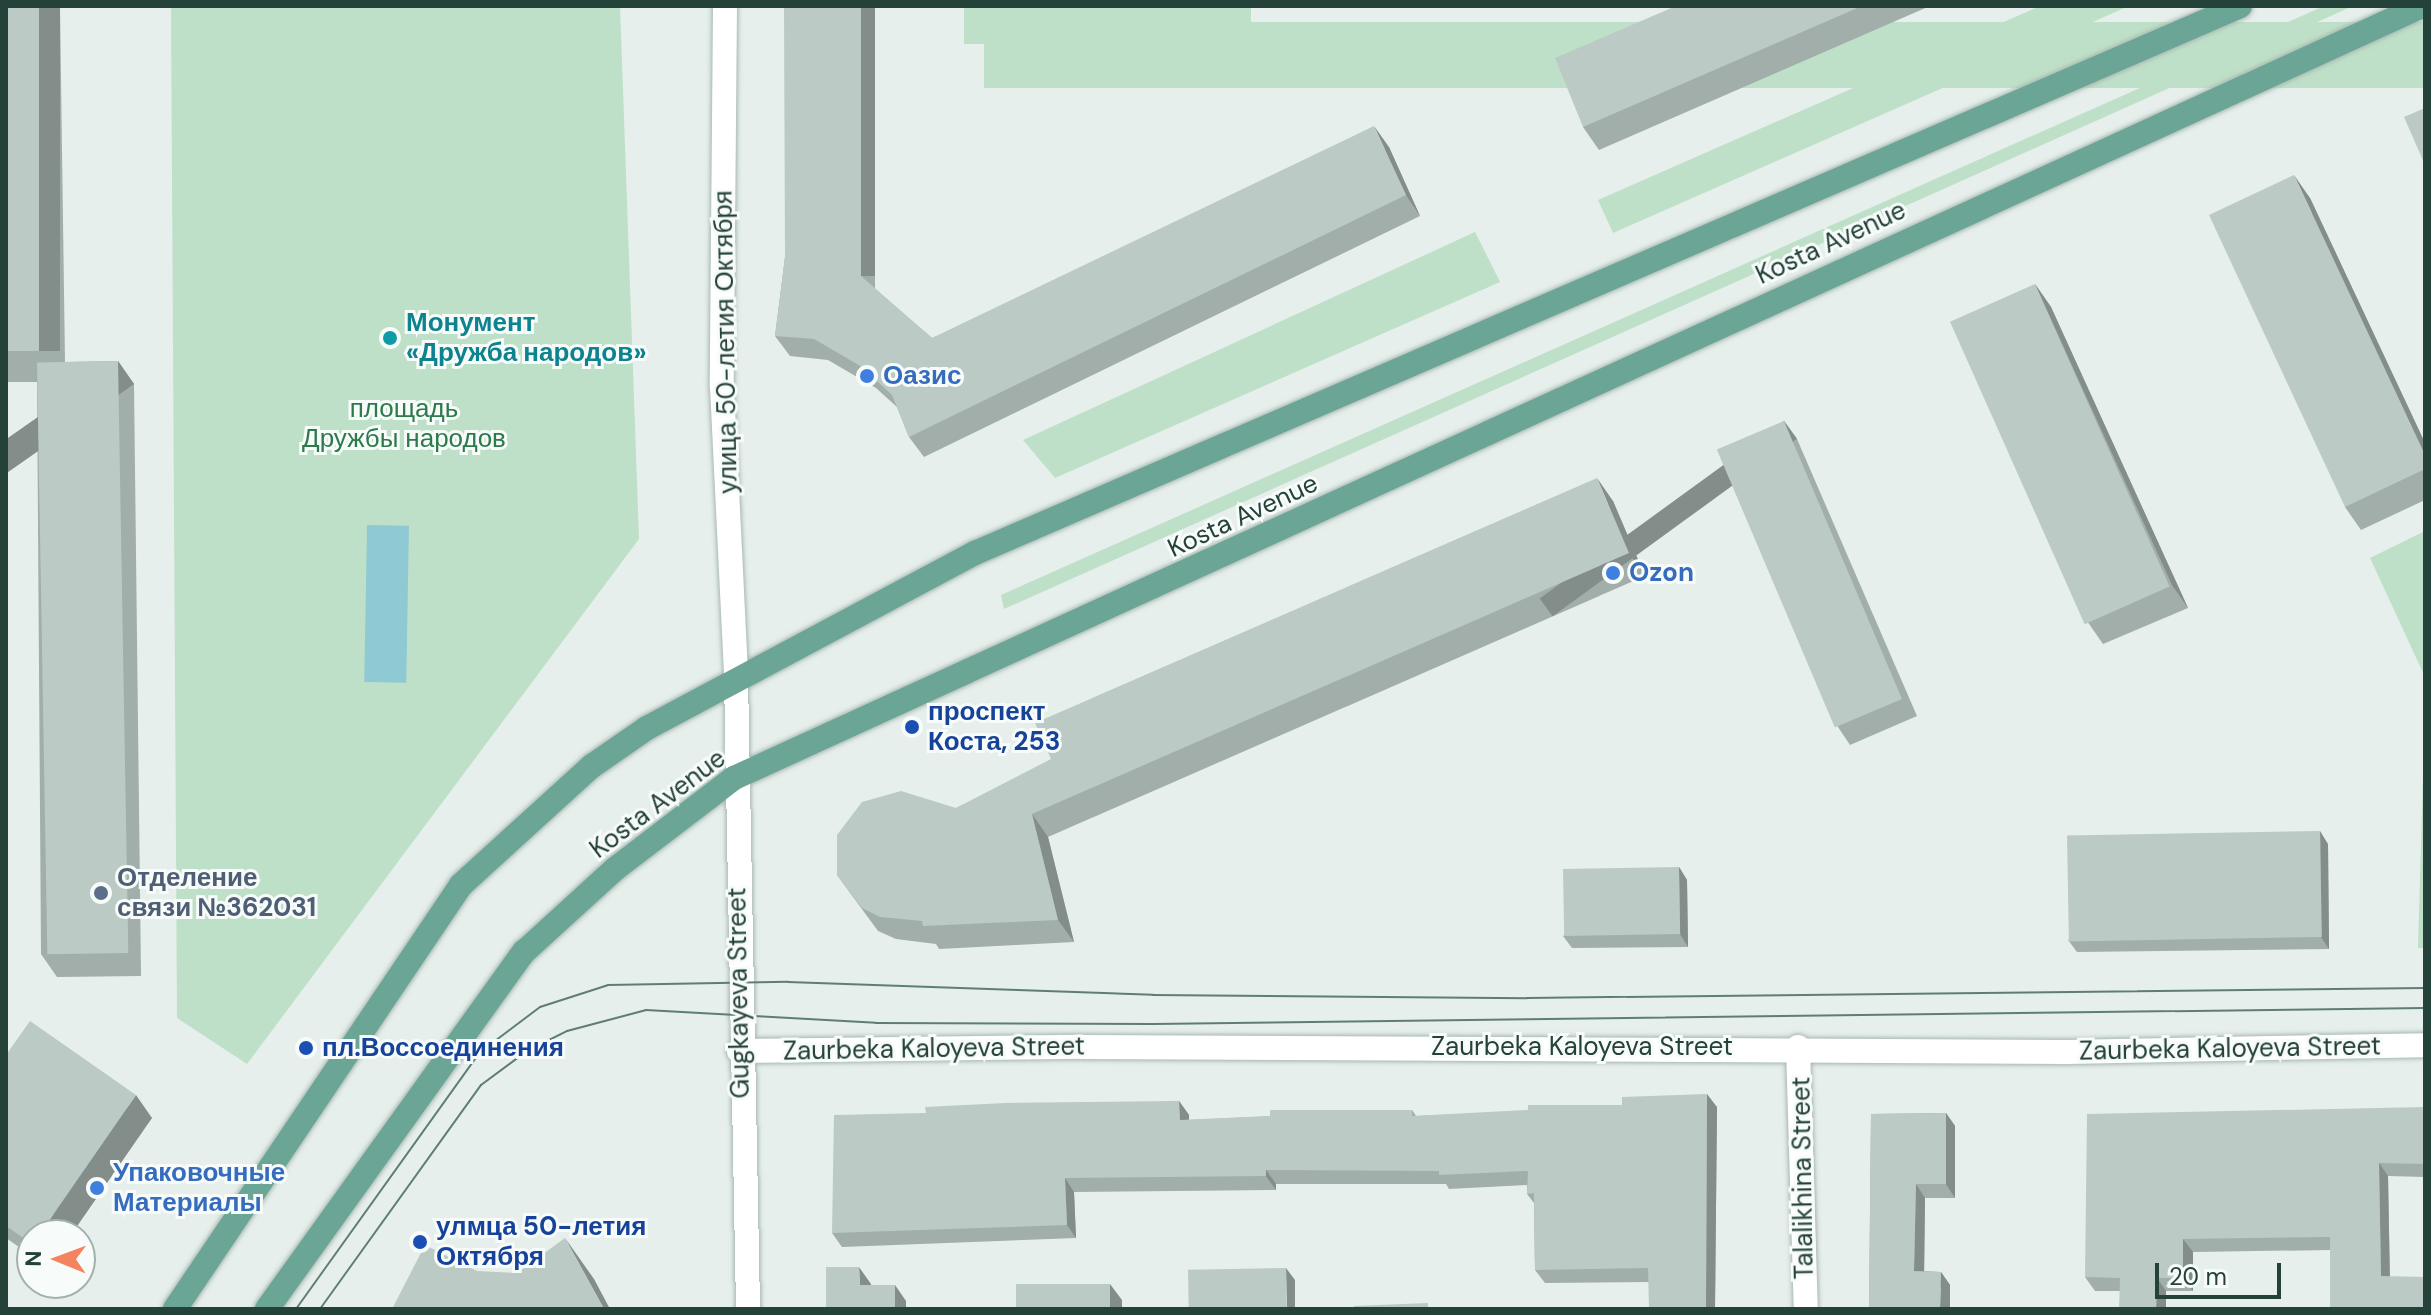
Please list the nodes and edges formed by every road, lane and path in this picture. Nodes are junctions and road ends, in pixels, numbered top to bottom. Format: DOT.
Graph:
graph roads {
  1 [pos="725,6"];
  2 [pos="2240,6"];
  3 [pos="2422,6"];
  4 [pos="736,677"];
  5 [pos="734,778"];
  6 [pos="2425,1045"];
  7 [pos="1798,1047"];
  8 [pos="739,1051"];
  9 [pos="175,1309"];
  10 [pos="267,1309"];
  11 [pos="748,1309"];
  12 [pos="1806,1309"];
  1 -- 4 [label="street, улица 50-летия Октября"];
  2 -- 4 [label="main road, Kosta Avenue"];
  3 -- 5 [label="main road, Kosta Avenue"];
  4 -- 5 [label="street, Gugkayeva Street"];
  4 -- 9 [label="main road, Kosta Avenue"];
  5 -- 8 [label="street, Gugkayeva Street"];
  5 -- 10 [label="main road, Kosta Avenue"];
  6 -- 7 [label="street, Zaurbeka Kaloyeva Street"];
  7 -- 8 [label="street, Zaurbeka Kaloyeva Street"];
  7 -- 12 [label="street, Talalikhina Street"];
  8 -- 11 [label="street, Gugkayeva Street"];
}
